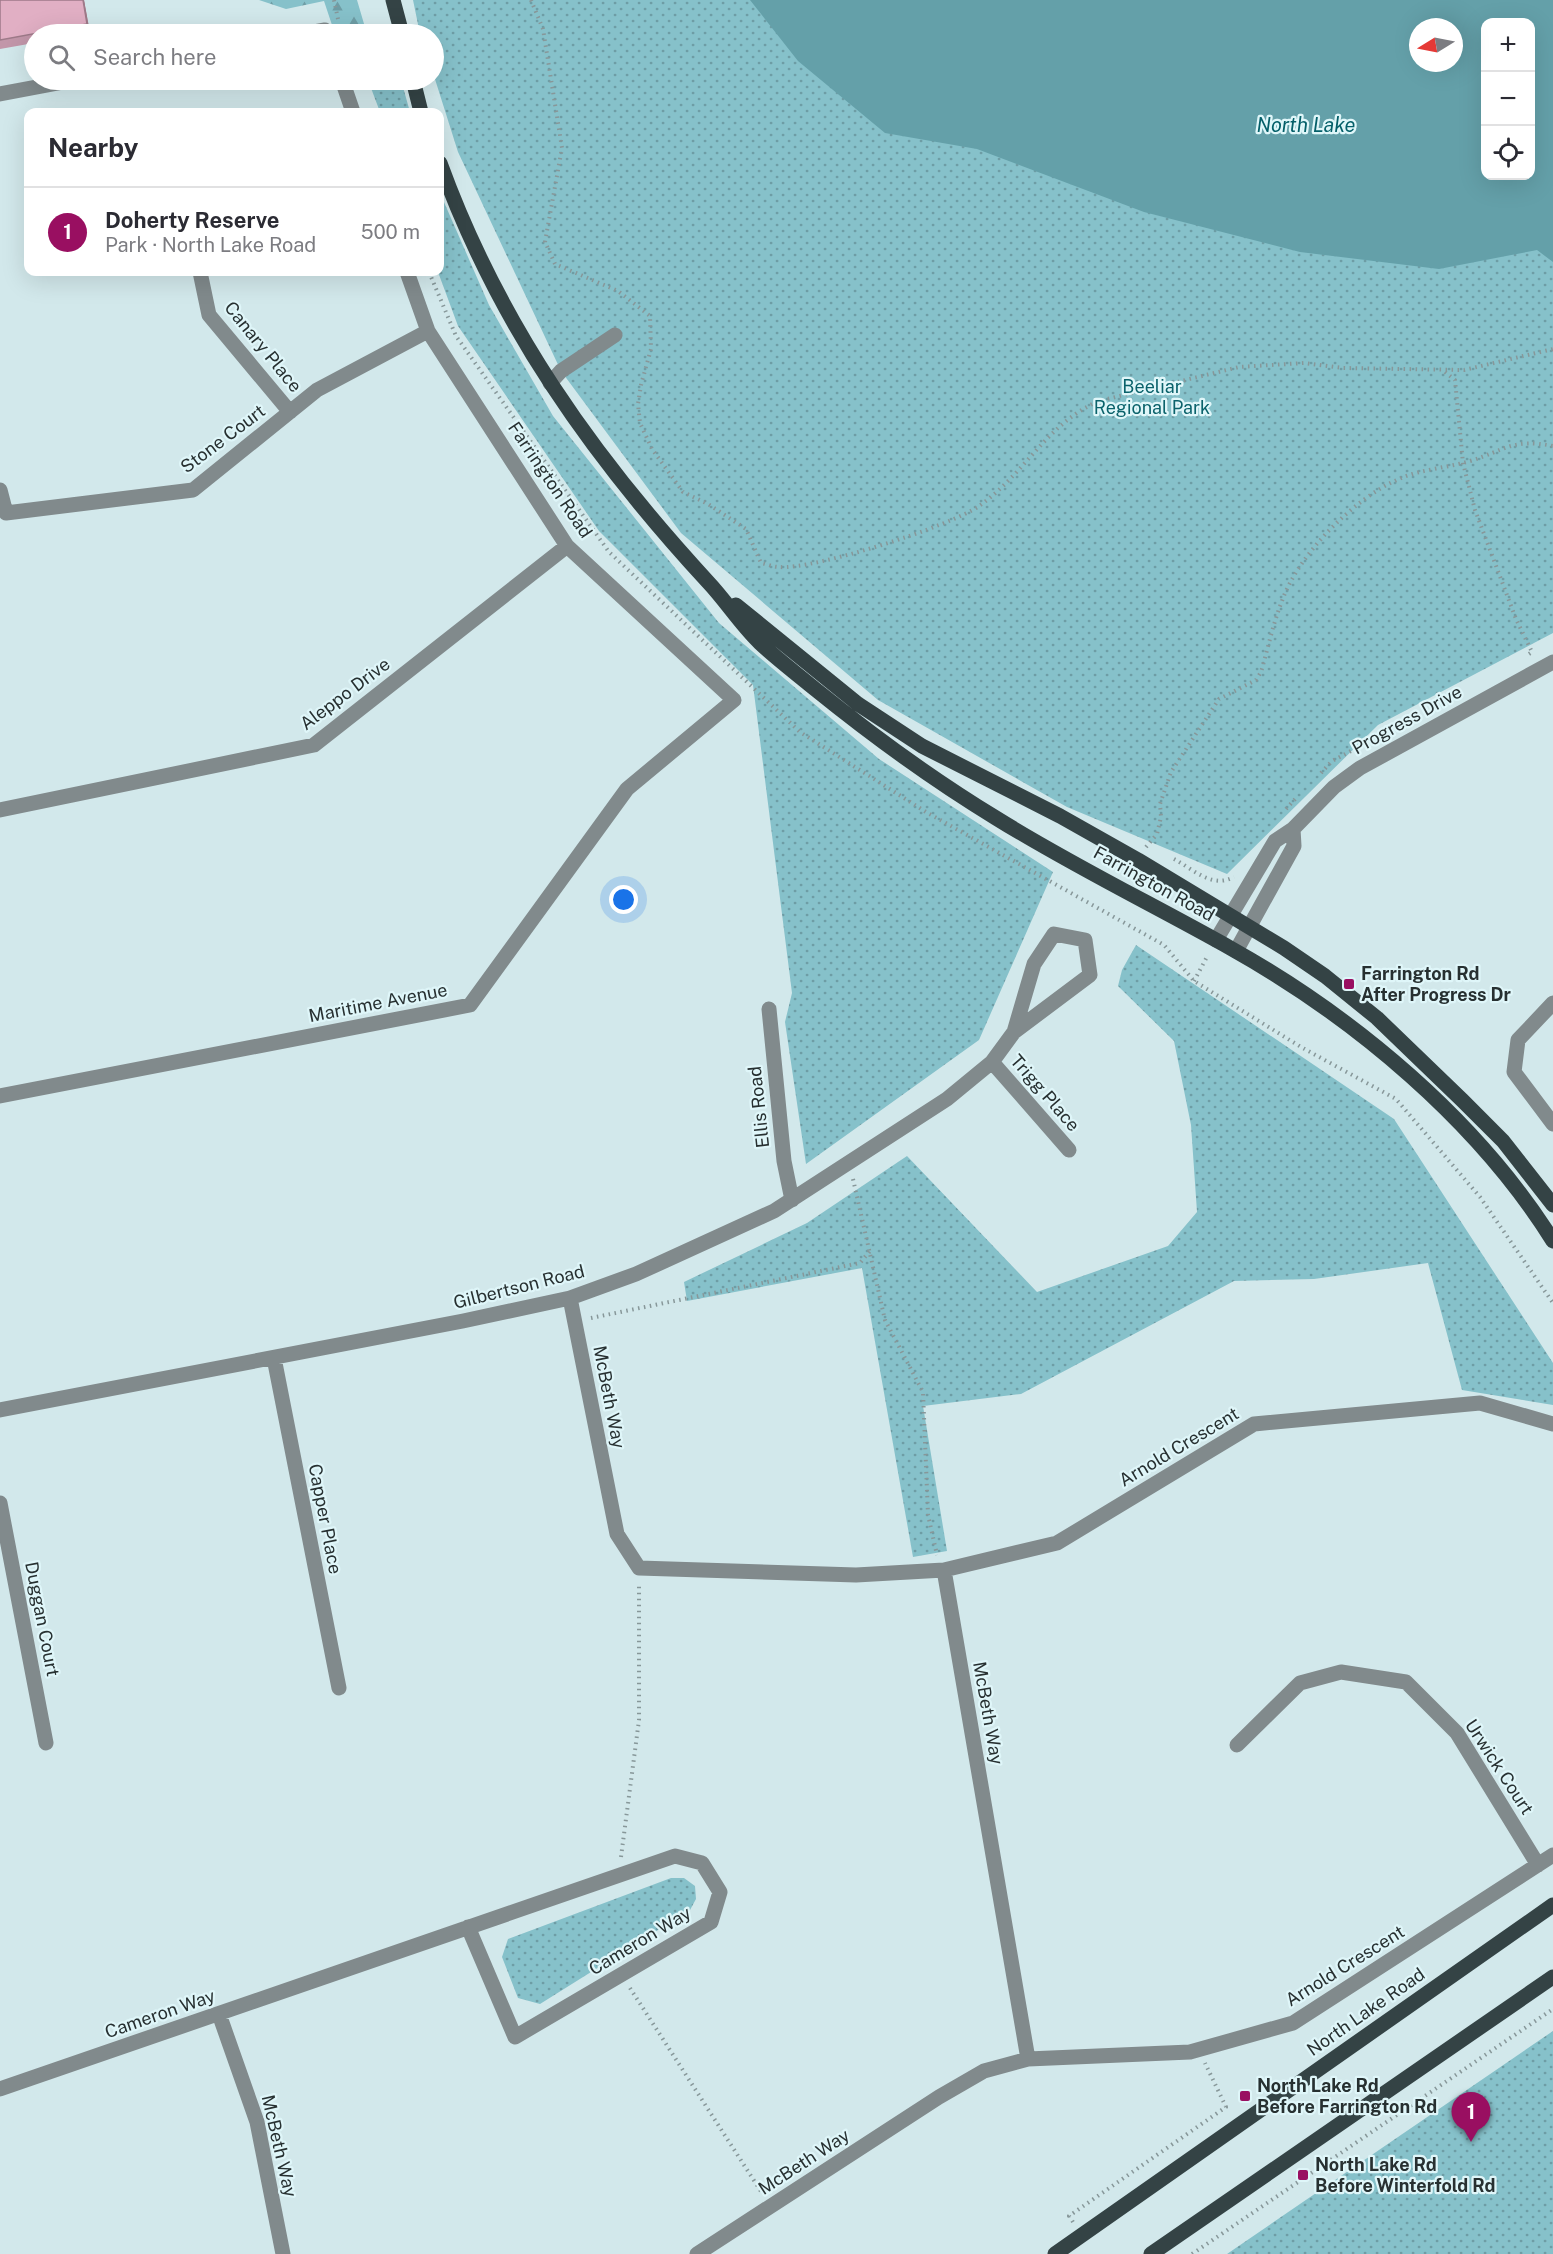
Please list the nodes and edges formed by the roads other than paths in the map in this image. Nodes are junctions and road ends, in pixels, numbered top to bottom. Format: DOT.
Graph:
graph roads {
  1 [pos="393,0"];
  2 [pos="399,24"];
  3 [pos="24,89"];
  4 [pos="345,90"];
  5 [pos="416,90"];
  6 [pos="0,94"];
  7 [pos="352,108"];
  8 [pos="420,108"];
  9 [pos="444,174"];
  10 [pos="201,276"];
  11 [pos="408,276"];
  12 [pos="428,331"];
  13 [pos="615,335"];
  14 [pos="550,383"];
  15 [pos="290,412"];
  16 [pos="0,490"];
  17 [pos="567,546"];
  18 [pos="713,586"];
  19 [pos="1553,663"];
  20 [pos="734,700"];
  21 [pos="0,810"];
  22 [pos="1293,829"];
  23 [pos="1230,916"];
  24 [pos="1248,927"];
  25 [pos="1216,940"];
  26 [pos="1236,951"];
  27 [pos="1553,1003"];
  28 [pos="770,1010"];
  29 [pos="1014,1032"];
  30 [pos="992,1062"];
  31 [pos="0,1096"];
  32 [pos="1553,1124"];
  33 [pos="1069,1150"];
  34 [pos="792,1200"];
  35 [pos="1553,1205"];
  36 [pos="1553,1241"];
  37 [pos="570,1298"];
  38 [pos="274,1358"];
  39 [pos="0,1410"];
  40 [pos="1553,1424"];
  41 [pos="0,1503"];
  42 [pos="944,1570"];
  43 [pos="339,1688"];
  44 [pos="46,1743"];
  45 [pos="1237,1745"];
  46 [pos="1553,1855"];
  47 [pos="1538,1865"];
  48 [pos="1553,1905"];
  49 [pos="468,1928"];
  50 [pos="1553,1977"];
  51 [pos="219,2014"];
  52 [pos="1028,2059"];
  53 [pos="0,2089"];
  54 [pos="283,2254"];
  55 [pos="697,2254"];
  56 [pos="1055,2254"];
  57 [pos="1151,2254"];
  1 -- 2 [label="main road"];
  3 -- 6 [label="street"];
  4 -- 7 [label="street"];
  5 -- 8 [label="main road"];
  9 -- 14 [label="main road, Farrington Road"];
  10 -- 15 [label="street, Canary Place"];
  11 -- 12 [label="street, Farrington Road"];
  12 -- 15 [label="street, Stone Court"];
  12 -- 17 [label="street, Farrington Road"];
  13 -- 14 [label="street"];
  14 -- 18 [label="main road, Farrington Road"];
  15 -- 16 [label="street, Stone Court"];
  17 -- 20 [label="street, Farrington Road"];
  17 -- 21 [label="street, Aleppo Drive"];
  18 -- 23 [label="main road, Farrington Road"];
  18 -- 25 [label="main road, Farrington Road"];
  19 -- 22 [label="street, Progress Drive"];
  20 -- 31 [label="street, Maritime Avenue"];
  22 -- 23 [label="street, Progress Drive"];
  22 -- 24 [label="street"];
  23 -- 24 [label="main road, Farrington Road"];
  23 -- 25 [label="street, Progress Drive"];
  24 -- 26 [label="street"];
  24 -- 35 [label="main road, Farrington Road"];
  25 -- 26 [label="main road, Farrington Road"];
  26 -- 36 [label="main road, Farrington Road"];
  27 -- 32 [label="street"];
  28 -- 34 [label="street, Ellis Road"];
  29 -- 29 [label="street, Gilbertson Road"];
  29 -- 30 [label="street, Gilbertson Road"];
  30 -- 33 [label="street, Trigg Place"];
  30 -- 34 [label="street, Gilbertson Road"];
  34 -- 37 [label="street, Gilbertson Road"];
  37 -- 38 [label="street, Gilbertson Road"];
  37 -- 42 [label="street, McBeth Way"];
  38 -- 39 [label="street, Gilbertson Road"];
  38 -- 43 [label="street, Capper Place"];
  40 -- 42 [label="street, Arnold Crescent"];
  41 -- 44 [label="street, Duggan Court"];
  42 -- 52 [label="street, McBeth Way"];
  45 -- 47 [label="street, Urwick Court"];
  46 -- 47 [label="street, Arnold Crescent"];
  47 -- 52 [label="street, Arnold Crescent"];
  48 -- 56 [label="main road, North Lake Road"];
  49 -- 49 [label="street, Cameron Way"];
  49 -- 51 [label="street, Cameron Way"];
  50 -- 57 [label="main road"];
  51 -- 53 [label="street, Cameron Way"];
  51 -- 54 [label="street, McBeth Way"];
  52 -- 55 [label="street, McBeth Way"];
}
